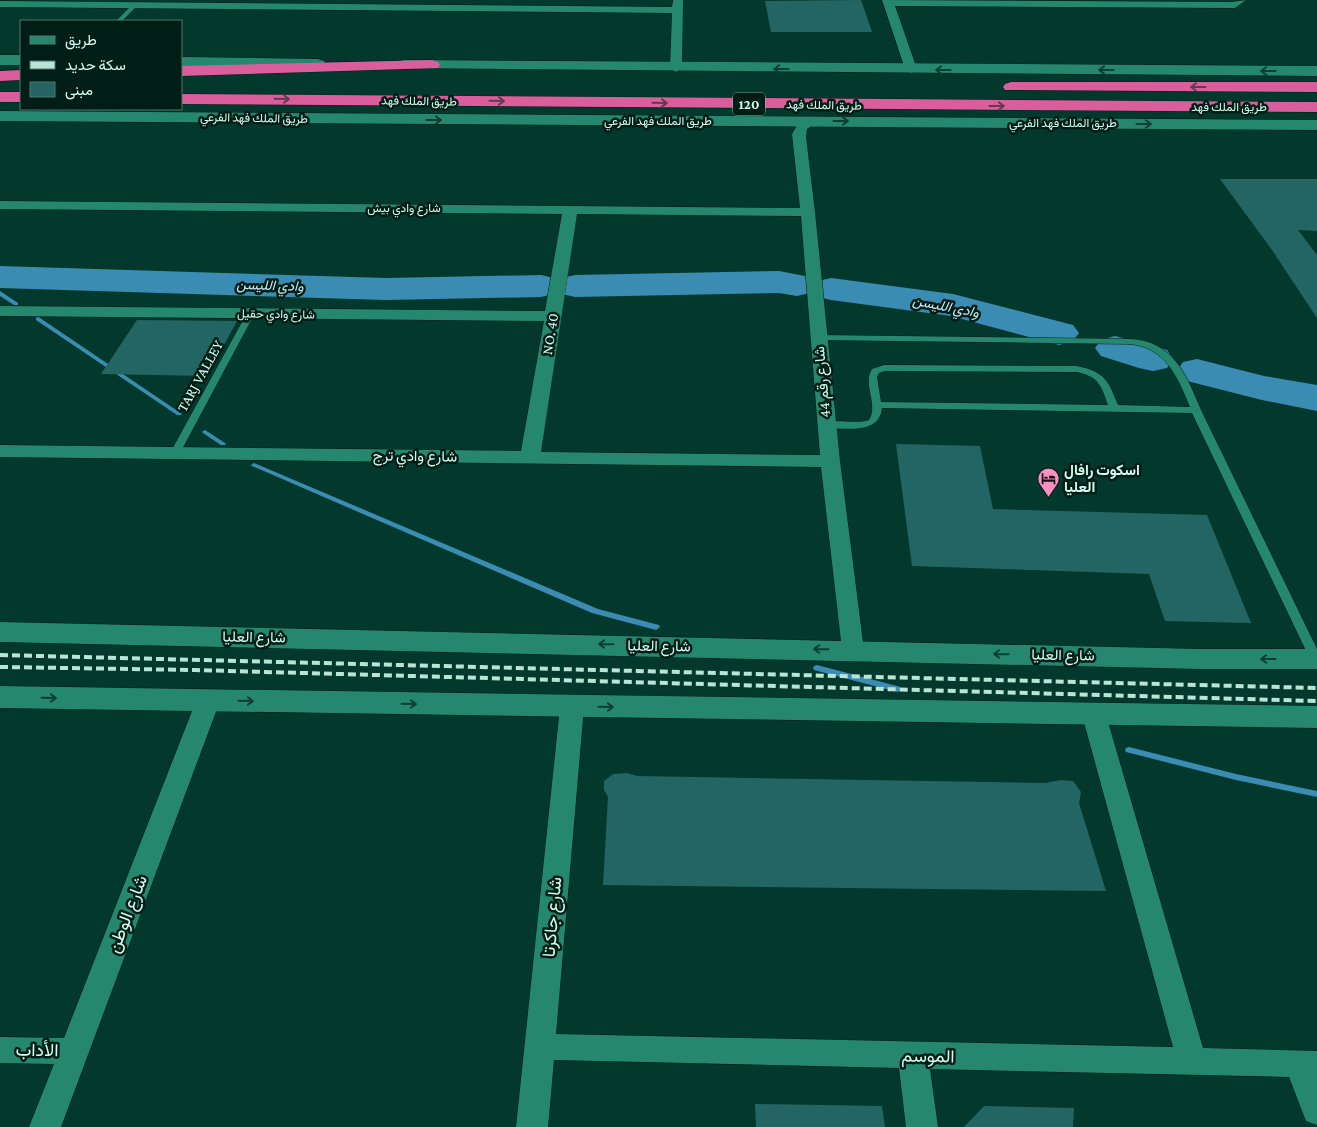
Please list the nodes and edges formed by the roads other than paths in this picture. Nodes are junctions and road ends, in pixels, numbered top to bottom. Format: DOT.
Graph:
graph roads {
  1 [pos="887,2"];
  2 [pos="1072,2"];
  3 [pos="1238,2"];
  4 [pos="265,3"];
  5 [pos="0,4"];
  6 [pos="135,5"];
  7 [pos="678,5"];
  8 [pos="120,20"];
  9 [pos="0,60"];
  10 [pos="20,60"];
  11 [pos="182,62"];
  12 [pos="432,66"];
  13 [pos="676,68"];
  14 [pos="911,70"];
  15 [pos="182,71"];
  16 [pos="1317,71"];
  17 [pos="20,75"];
  18 [pos="0,76"];
  19 [pos="0,80"];
  20 [pos="20,81"];
  21 [pos="182,82"];
  22 [pos="330,83"];
  23 [pos="997,87"];
  24 [pos="1317,87"];
  25 [pos="182,98"];
  26 [pos="182,107"];
  27 [pos="1317,107"];
  28 [pos="0,116"];
  29 [pos="410,120"];
  30 [pos="811,121"];
  31 [pos="1317,125"];
  32 [pos="0,205"];
  33 [pos="570,210"];
  34 [pos="808,212"];
  35 [pos="0,311"];
  36 [pos="251,314"];
  37 [pos="553,316"];
  38 [pos="818,338"];
  39 [pos="878,405"];
  40 [pos="1114,408"];
  41 [pos="1196,410"];
  42 [pos="826,425"];
  43 [pos="0,450"];
  44 [pos="175,453"];
  45 [pos="530,458"];
  46 [pos="830,461"];
  47 [pos="0,632"];
  48 [pos="853,650"];
  49 [pos="1316,659"];
  50 [pos="0,698"];
  51 [pos="208,701"];
  52 [pos="572,707"];
  53 [pos="1094,715"];
  54 [pos="1317,717"];
  55 [pos="540,1047"];
  56 [pos="0,1050"];
  57 [pos="74,1051"];
  58 [pos="913,1055"];
  59 [pos="1192,1061"];
  60 [pos="1308,1064"];
  61 [pos="1317,1111"];
  62 [pos="45,1127"];
  63 [pos="532,1127"];
  64 [pos="922,1127"];
  1 -- 2 [label="street"];
  1 -- 14 [label="street"];
  2 -- 3 [label="street"];
  4 -- 6 [label="street"];
  4 -- 7 [label="street"];
  5 -- 6 [label="street"];
  6 -- 8 [label="lane"];
  7 -- 13 [label="street"];
  9 -- 10 [label="main road"];
  11 -- 12 [label="main road"];
  12 -- 13 [label="main road"];
  12 -- 15 [label="highway"];
  14 -- 13 [label="main road, one-way"];
  16 -- 14 [label="main road, one-way"];
  17 -- 18 [label="highway"];
  19 -- 20 [label="highway"];
  21 -- 22 [label="highway"];
  24 -- 23 [label="highway, طريق الملك فهد, one-way"];
  25 -- 27 [label="highway, طريق الملك فهد / 120, one-way"];
  26 -- 29 [label="highway"];
  28 -- 29 [label="main road, طريق الملك فهد الفرعي"];
  29 -- 30 [label="main road, طريق الملك فهد الفرعي, one-way"];
  30 -- 31 [label="main road, طريق الملك فهد الفرعي, one-way"];
  30 -- 34 [label="street, شارع رقم 44"];
  32 -- 33 [label="street, شارع وادي بيش"];
  33 -- 34 [label="street, شارع وادي بيش"];
  33 -- 37 [label="street, NO. 40"];
  34 -- 38 [label="street, شارع رقم 44"];
  35 -- 36 [label="street, شارع وادي حقيل"];
  36 -- 37 [label="street, شارع وادي حقيل"];
  36 -- 44 [label="lane, TARJ VALLEY"];
  37 -- 45 [label="street, NO. 40"];
  38 -- 41 [label="lane"];
  38 -- 42 [label="street, شارع رقم 44"];
  39 -- 40 [label="lane"];
  39 -- 40 [label="lane"];
  39 -- 42 [label="lane"];
  40 -- 41 [label="lane"];
  41 -- 49 [label="lane"];
  42 -- 46 [label="street, شارع رقم 44"];
  43 -- 44 [label="street, شارع وادي ترج"];
  44 -- 45 [label="street, شارع وادي ترج"];
  45 -- 46 [label="street, شارع وادي ترج"];
  46 -- 48 [label="street, شارع رقم 44"];
  48 -- 47 [label="main road, شارع العليا, one-way"];
  49 -- 48 [label="main road, شارع العليا, one-way"];
  50 -- 51 [label="main road, one-way"];
  51 -- 52 [label="main road, one-way"];
  51 -- 57 [label="street, شارع الوطن"];
  52 -- 53 [label="main road, one-way"];
  52 -- 55 [label="street, شارع جاكرتا"];
  53 -- 54 [label="main road"];
  53 -- 59 [label="street"];
  55 -- 58 [label="street, الموسم"];
  55 -- 63 [label="street, شارع جاكرتا"];
  56 -- 57 [label="street, الأداب"];
  57 -- 62 [label="street, شارع الوطن"];
  58 -- 59 [label="street, الموسم"];
  58 -- 64 [label="street"];
  59 -- 60 [label="street, الموسم"];
  60 -- 61 [label="street"];
}
